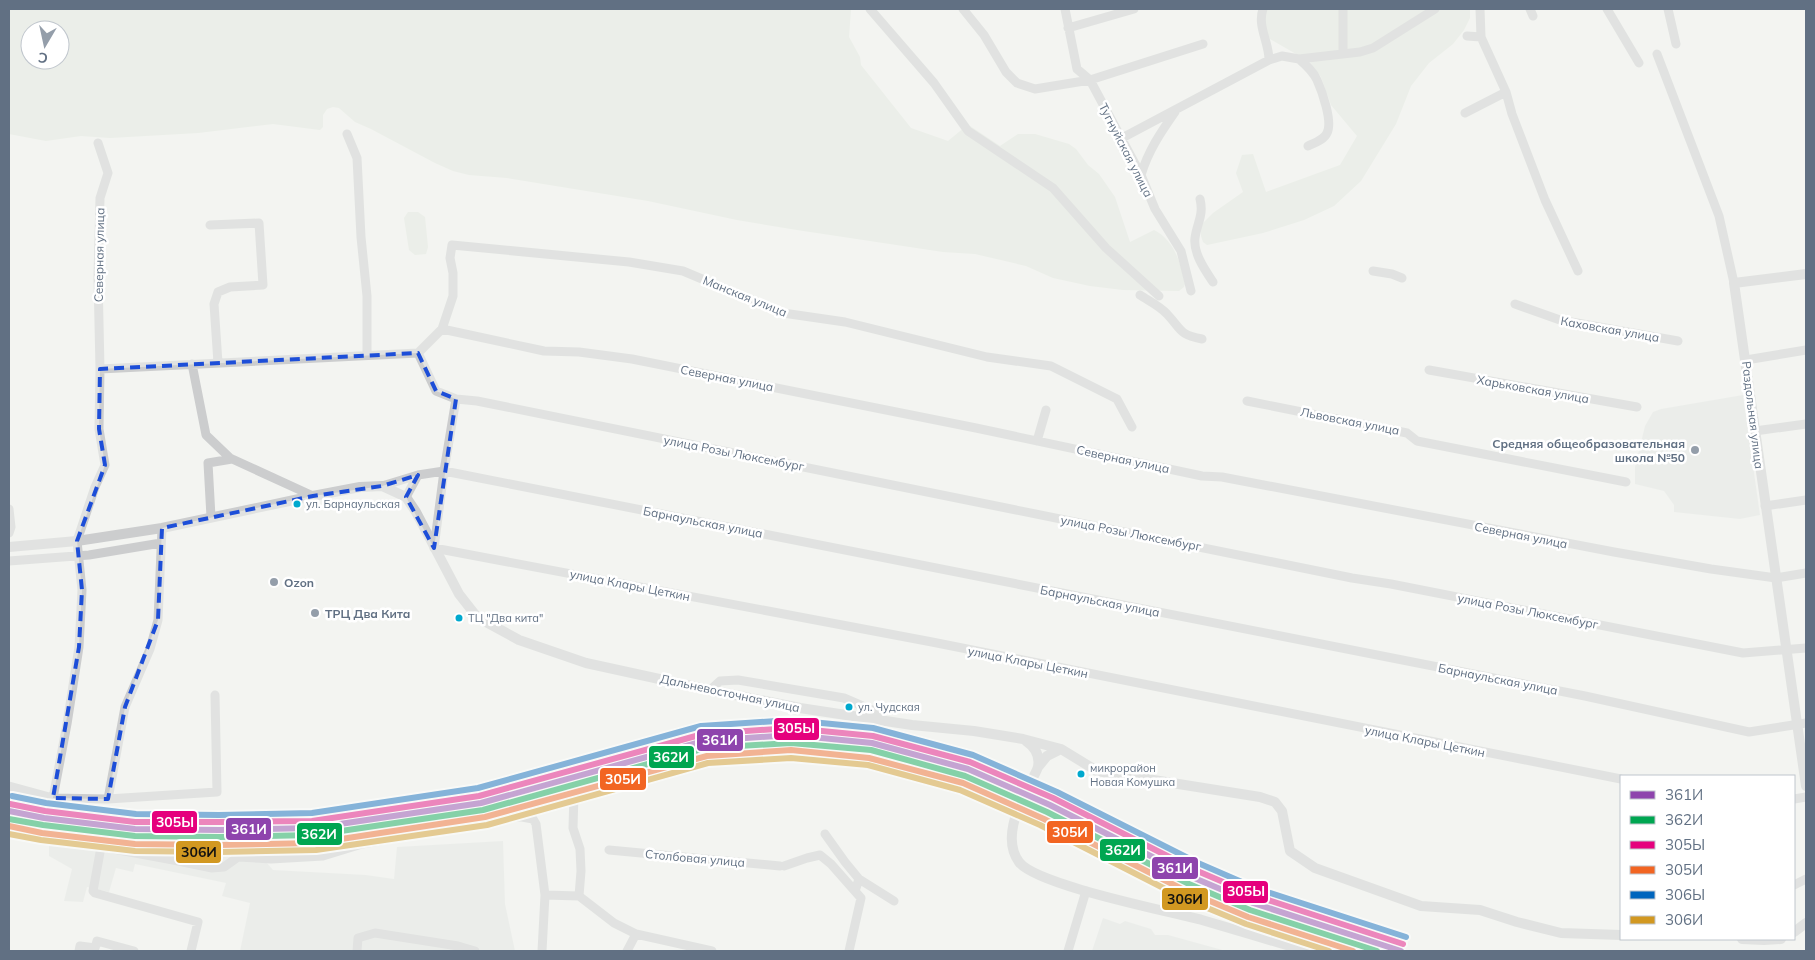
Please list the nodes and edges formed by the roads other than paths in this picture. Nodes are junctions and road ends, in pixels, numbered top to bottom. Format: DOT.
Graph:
graph roads {
  1 [pos="870,9"];
  2 [pos="963,9"];
  3 [pos="1065,9"];
  4 [pos="1134,9"];
  5 [pos="1263,9"];
  6 [pos="1343,9"];
  7 [pos="1435,9"];
  8 [pos="1480,9"];
  9 [pos="1607,9"];
  10 [pos="1668,9"];
  11 [pos="1068,28"];
  12 [pos="1468,36"];
  13 [pos="1481,37"];
  14 [pos="1203,44"];
  15 [pos="1676,44"];
  16 [pos="1343,54"];
  17 [pos="1657,54"];
  18 [pos="1299,59"];
  19 [pos="1269,60"];
  20 [pos="1638,63"];
  21 [pos="1090,80"];
  22 [pos="1506,92"];
  23 [pos="1176,109"];
  24 [pos="1464,113"];
  25 [pos="347,134"];
  26 [pos="1122,138"];
  27 [pos="98,143"];
  28 [pos="1308,146"];
  29 [pos="1141,175"];
  30 [pos="1200,199"];
  31 [pos="210,225"];
  32 [pos="1174,239"];
  33 [pos="1200,261"];
  34 [pos="1373,271"];
  35 [pos="1578,271"];
  36 [pos="1806,274"];
  37 [pos="1402,278"];
  38 [pos="1213,282"];
  39 [pos="1734,283"];
  40 [pos="1191,291"];
  41 [pos="1140,295"];
  42 [pos="1159,296"];
  43 [pos="1515,304"];
  44 [pos="442,329"];
  45 [pos="1202,340"];
  46 [pos="1678,341"];
  47 [pos="1806,350"];
  48 [pos="418,353"];
  49 [pos="367,355"];
  50 [pos="1746,360"];
  51 [pos="218,363"];
  52 [pos="192,364"];
  53 [pos="100,369"];
  54 [pos="1429,370"];
  55 [pos="456,400"];
  56 [pos="1247,400"];
  57 [pos="1637,407"];
  58 [pos="1046,410"];
  59 [pos="1806,424"];
  60 [pos="1132,427"];
  61 [pos="1755,432"];
  62 [pos="1037,441"];
  63 [pos="232,459"];
  64 [pos="444,471"];
  65 [pos="418,475"];
  66 [pos="1626,482"];
  67 [pos="382,486"];
  68 [pos="313,496"];
  69 [pos="406,497"];
  70 [pos="1806,500"];
  71 [pos="1765,506"];
  72 [pos="9,510"];
  73 [pos="211,517"];
  74 [pos="162,528"];
  75 [pos="9,533"];
  76 [pos="77,541"];
  77 [pos="161,543"];
  78 [pos="9,547"];
  79 [pos="434,548"];
  80 [pos="78,555"];
  81 [pos="9,561"];
  82 [pos="1806,573"];
  83 [pos="1776,578"];
  84 [pos="1806,648"];
  85 [pos="1786,651"];
  86 [pos="710,690"];
  87 [pos="215,695"];
  88 [pos="882,720"];
  89 [pos="1801,723"];
  90 [pos="1023,739"];
  91 [pos="1062,748"];
  92 [pos="1038,767"];
  93 [pos="1620,780"];
  94 [pos="9,786"];
  95 [pos="1806,786"];
  96 [pos="574,794"];
  97 [pos="53,798"];
  98 [pos="108,799"];
  99 [pos="9,832"];
  100 [pos="825,834"];
  101 [pos="101,847"];
  102 [pos="609,850"];
  103 [pos="859,879"];
  104 [pos="854,891"];
  105 [pos="1086,891"];
  106 [pos="546,895"];
  107 [pos="579,896"];
  108 [pos="894,901"];
  109 [pos="1806,923"];
  110 [pos="1795,931"];
  111 [pos="636,934"];
  112 [pos="1620,935"];
  113 [pos="79,951"];
  114 [pos="134,951"];
  115 [pos="190,951"];
  116 [pos="357,951"];
  117 [pos="475,951"];
  118 [pos="542,951"];
  119 [pos="627,951"];
  120 [pos="712,951"];
  121 [pos="849,951"];
  122 [pos="1068,951"];
  123 [pos="1307,951"];
  1 -- 42 [label="street"];
  2 -- 21 [label="street"];
  3 -- 11 [label="street, Тугнуйская улица"];
  4 -- 11 [label="street"];
  5 -- 19 [label="street"];
  6 -- 16 [label="street"];
  7 -- 16 [label="street"];
  8 -- 13 [label="street"];
  9 -- 20 [label="street"];
  10 -- 15 [label="street"];
  11 -- 21 [label="street, Тугнуйская улица"];
  12 -- 13 [label="street"];
  13 -- 22 [label="street"];
  14 -- 21 [label="street"];
  16 -- 18 [label="street"];
  17 -- 39 [label="street, Раздольная улица"];
  18 -- 19 [label="street"];
  18 -- 28 [label="street"];
  19 -- 23 [label="street"];
  21 -- 26 [label="street, Тугнуйская улица"];
  22 -- 24 [label="street"];
  22 -- 35 [label="street"];
  23 -- 26 [label="street"];
  23 -- 29 [label="street"];
  25 -- 49 [label="street"];
  26 -- 29 [label="street, Тугнуйская улица"];
  27 -- 53 [label="street, Северная улица"];
  29 -- 32 [label="street, Тугнуйская улица"];
  30 -- 33 [label="street"];
  31 -- 51 [label="street"];
  32 -- 33 [label="street"];
  32 -- 40 [label="street, Тугнуйская улица"];
  33 -- 38 [label="street"];
  34 -- 37 [label="street"];
  36 -- 39 [label="street"];
  39 -- 50 [label="street, Раздольная улица"];
  41 -- 45 [label="street"];
  43 -- 46 [label="street, Каховская улица"];
  44 -- 48 [label="street"];
  44 -- 60 [label="street, Манская улица"];
  44 -- 62 [label="street, Северная улица"];
  47 -- 50 [label="street"];
  48 -- 49 [label="street"];
  48 -- 55 [label="street"];
  49 -- 51 [label="street"];
  50 -- 61 [label="street, Раздольная улица"];
  51 -- 52 [label="street"];
  52 -- 53 [label="street"];
  52 -- 63 [label="street"];
  53 -- 76 [label="street, Северная улица"];
  54 -- 57 [label="street, Харьковская улица"];
  55 -- 64 [label="street"];
  55 -- 85 [label="street, улица Розы Люксембург"];
  56 -- 66 [label="street, Львовская улица"];
  58 -- 62 [label="street"];
  59 -- 61 [label="street"];
  61 -- 71 [label="street, Раздольная улица"];
  62 -- 83 [label="street, Северная улица"];
  63 -- 68 [label="street"];
  63 -- 73 [label="street"];
  64 -- 65 [label="street, Барнаульская улица"];
  64 -- 79 [label="street"];
  64 -- 89 [label="street, Барнаульская улица"];
  65 -- 67 [label="street, Барнаульская улица"];
  65 -- 69 [label="street"];
  67 -- 68 [label="street"];
  67 -- 69 [label="street"];
  68 -- 73 [label="street"];
  69 -- 79 [label="street"];
  70 -- 71 [label="street"];
  71 -- 83 [label="street, Раздольная улица"];
  72 -- 75 [label="street"];
  73 -- 74 [label="street"];
  74 -- 76 [label="street"];
  74 -- 77 [label="street"];
  76 -- 78 [label="street"];
  76 -- 80 [label="street"];
  77 -- 80 [label="street"];
  77 -- 98 [label="street"];
  79 -- 86 [label="street, Дальневосточная улица"];
  79 -- 93 [label="street, улица Клары Цеткин"];
  80 -- 81 [label="street"];
  80 -- 97 [label="street"];
  82 -- 83 [label="street, Северная улица"];
  83 -- 85 [label="street, Раздольная улица"];
  84 -- 85 [label="street, улица Розы Люксембург"];
  85 -- 89 [label="street, Раздольная улица"];
  86 -- 88 [label="street, Дальневосточная улица"];
  86 -- 88 [label="street"];
  87 -- 98 [label="street"];
  88 -- 90 [label="street, Дальневосточная улица"];
  89 -- 95 [label="street, Раздольная улица"];
  90 -- 91 [label="street, Дальневосточная улица"];
  90 -- 92 [label="street"];
  91 -- 92 [label="street"];
  91 -- 112 [label="street, Дальневосточная улица"];
  92 -- 105 [label="street"];
  94 -- 97 [label="street"];
  96 -- 107 [label="street"];
  97 -- 98 [label="street"];
  99 -- 101 [label="street"];
  100 -- 103 [label="street"];
  101 -- 106 [label="street"];
  101 -- 115 [label="street"];
  102 -- 104 [label="street, Столбовая улица"];
  103 -- 104 [label="street"];
  103 -- 108 [label="street"];
  104 -- 121 [label="street"];
  105 -- 122 [label="street"];
  105 -- 123 [label="street"];
  106 -- 107 [label="street"];
  106 -- 118 [label="street"];
  107 -- 111 [label="street"];
  109 -- 110 [label="street"];
  111 -- 119 [label="street"];
  111 -- 120 [label="street"];
  113 -- 114 [label="street"];
  116 -- 117 [label="street"];
}
